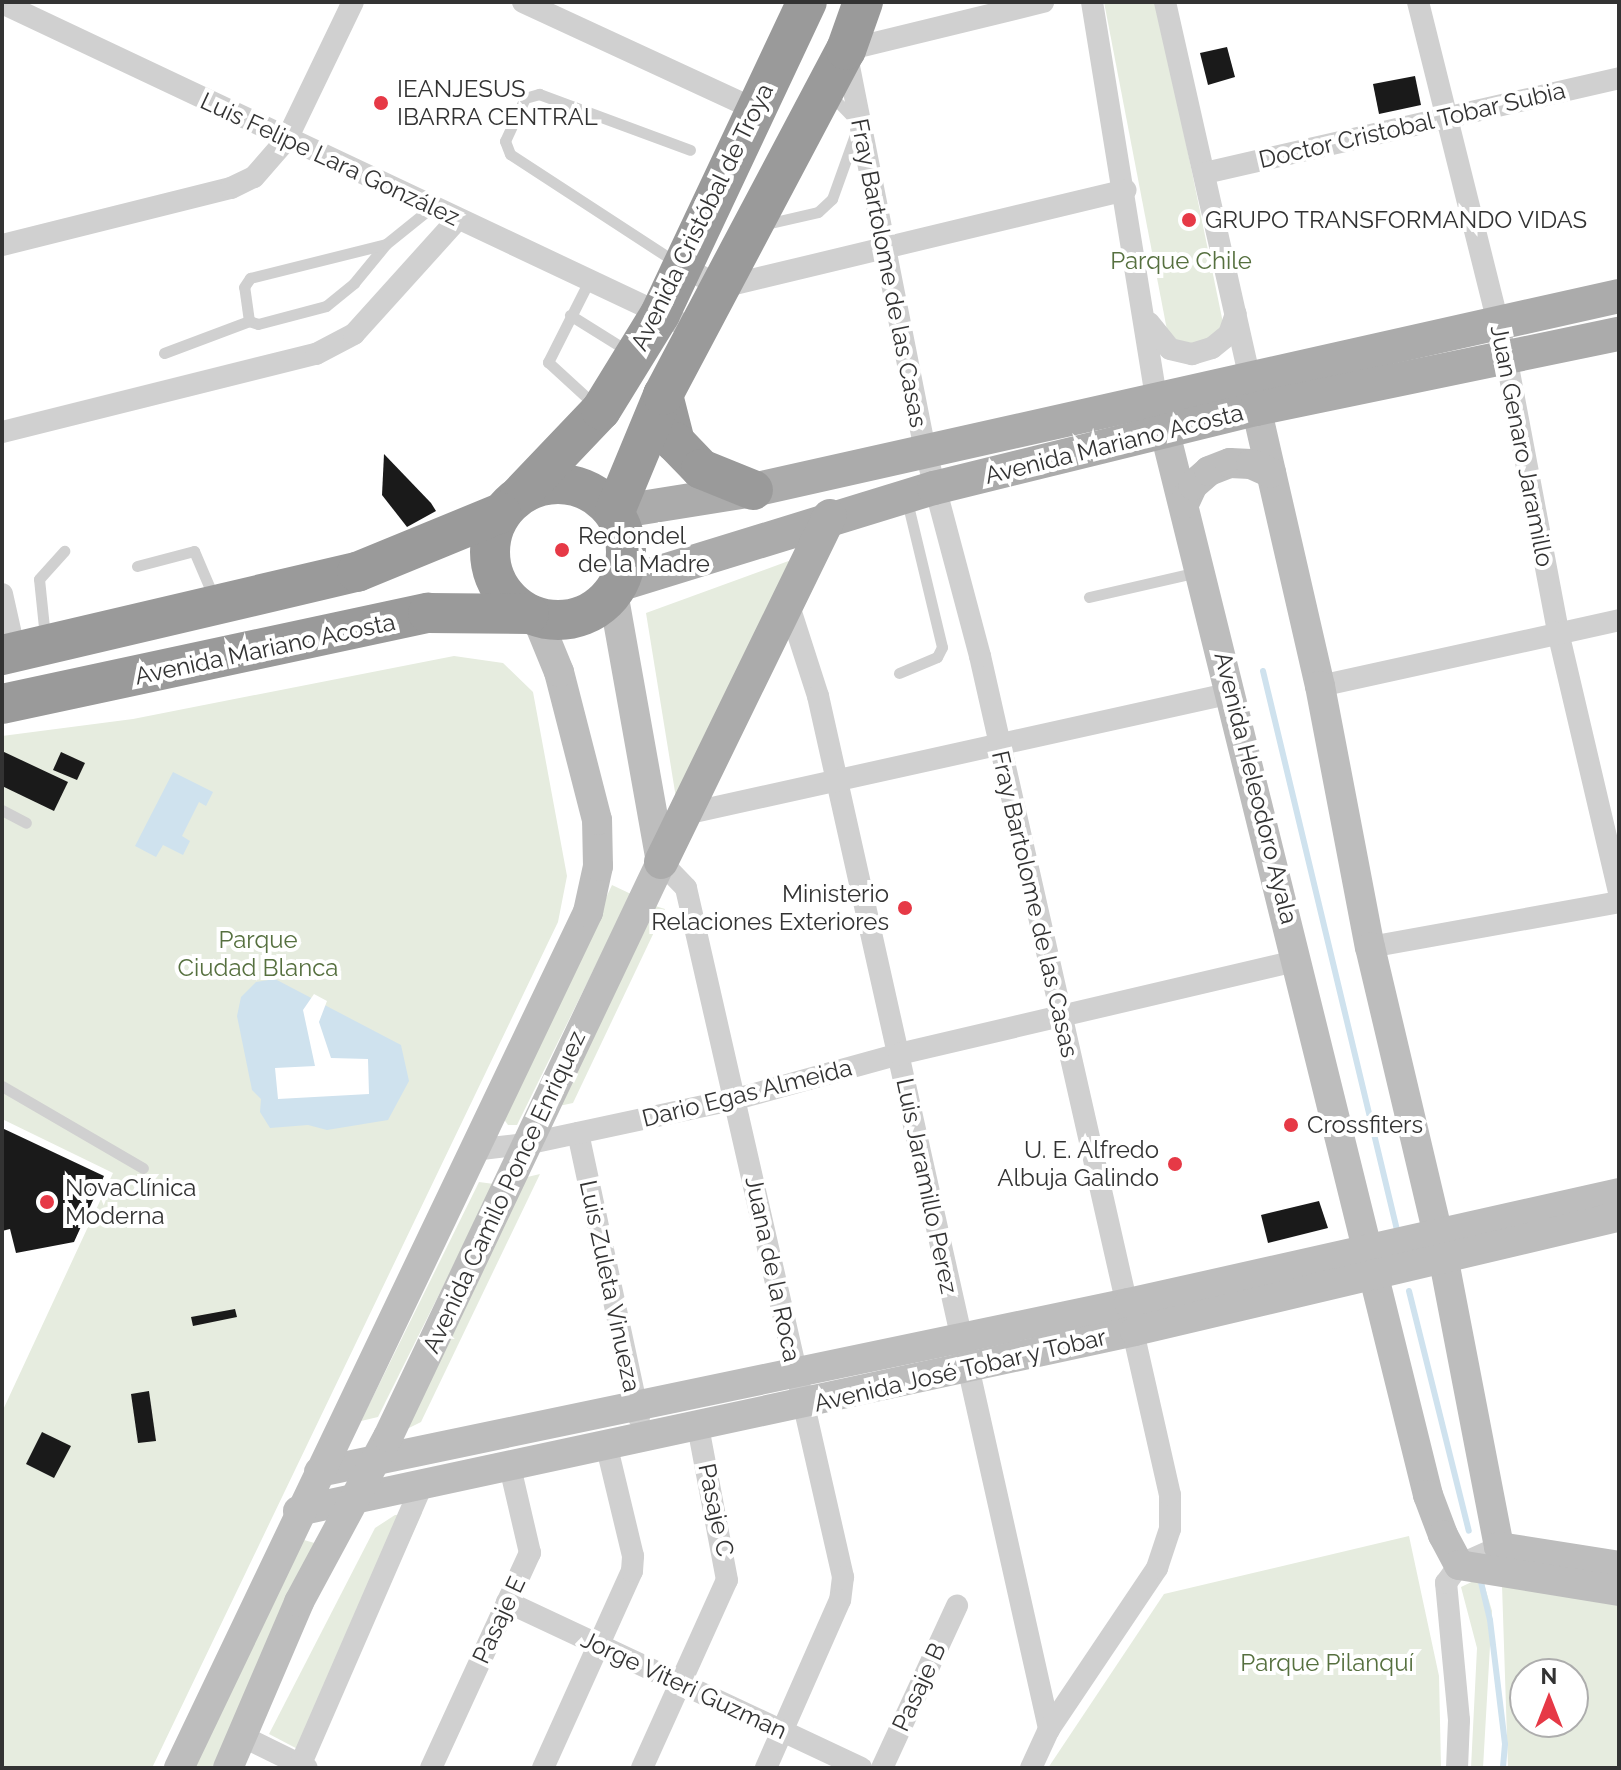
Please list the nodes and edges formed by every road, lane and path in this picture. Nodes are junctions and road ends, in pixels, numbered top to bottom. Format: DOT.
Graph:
graph roads {
  1 [pos="353,2"];
  2 [pos="523,2"];
  3 [pos="807,2"];
  4 [pos="863,2"];
  5 [pos="1043,2"];
  6 [pos="1092,2"];
  7 [pos="1165,2"];
  8 [pos="1418,2"];
  9 [pos="2,3"];
  10 [pos="556,9"];
  11 [pos="846,50"];
  12 [pos="1619,78"];
  13 [pos="825,89"];
  14 [pos="755,109"];
  15 [pos="1444,118"];
  16 [pos="287,139"];
  17 [pos="690,150"];
  18 [pos="1205,173"];
  19 [pos="1125,190"];
  20 [pos="432,207"];
  21 [pos="457,220"];
  22 [pos="754,227"];
  23 [pos="386,244"];
  24 [pos="2,245"];
  25 [pos="882,248"];
  26 [pos="681,266"];
  27 [pos="589,281"];
  28 [pos="722,287"];
  29 [pos="1619,296"];
  30 [pos="660,314"];
  31 [pos="1236,314"];
  32 [pos="570,315"];
  33 [pos="1146,315"];
  34 [pos="1497,319"];
  35 [pos="249,321"];
  36 [pos="697,331"];
  37 [pos="1619,334"];
  38 [pos="164,353"];
  39 [pos="634,355"];
  40 [pos="1506,356"];
  41 [pos="1253,394"];
  42 [pos="663,395"];
  43 [pos="1156,397"];
  44 [pos="601,410"];
  45 [pos="2,432"];
  46 [pos="1165,432"];
  47 [pos="925,450"];
  48 [pos="1271,473"];
  49 [pos="753,490"];
  50 [pos="920,492"];
  51 [pos="510,504"];
  52 [pos="1184,504"];
  53 [pos="615,511"];
  54 [pos="830,516"];
  55 [pos="64,551"];
  56 [pos="137,566"];
  57 [pos="1201,571"];
  58 [pos="616,588"];
  59 [pos="2,594"];
  60 [pos="1089,597"];
  61 [pos="788,603"];
  62 [pos="216,606"];
  63 [pos="532,615"];
  64 [pos="1619,620"];
  65 [pos="1558,632"];
  66 [pos="21,651"];
  67 [pos="899,673"];
  68 [pos="1320,686"];
  69 [pos="1232,693"];
  70 [pos="2,704"];
  71 [pos="998,741"];
  72 [pos="837,780"];
  73 [pos="2,810"];
  74 [pos="685,814"];
  75 [pos="26,823"];
  76 [pos="661,862"];
  77 [pos="1619,892"];
  78 [pos="1619,902"];
  79 [pos="1370,947"];
  80 [pos="1299,960"];
  81 [pos="1059,1016"];
  82 [pos="899,1054"];
  83 [pos="2,1086"];
  84 [pos="736,1099"];
  85 [pos="578,1133"];
  86 [pos="526,1144"];
  87 [pos="473,1150"];
  88 [pos="143,1168"];
  89 [pos="1619,1193"];
  90 [pos="1619,1217"];
  91 [pos="1441,1243"];
  92 [pos="1373,1261"];
  93 [pos="1132,1317"];
  94 [pos="959,1336"];
  95 [pos="965,1366"];
  96 [pos="796,1371"];
  97 [pos="804,1404"];
  98 [pos="636,1405"];
  99 [pos="698,1427"];
  100 [pos="645,1438"];
  101 [pos="607,1448"];
  102 [pos="373,1463"];
  103 [pos="510,1467"];
  104 [pos="319,1472"];
  105 [pos="421,1487"];
  106 [pos="353,1500"];
  107 [pos="298,1511"];
  108 [pos="1499,1547"];
  109 [pos="1459,1565"];
  110 [pos="1619,1566"];
  111 [pos="1619,1591"];
  112 [pos="507,1602"];
  113 [pos="957,1606"];
  114 [pos="599,1645"];
  115 [pos="681,1683"];
  116 [pos="1049,1729"];
  117 [pos="784,1731"];
  118 [pos="242,1736"];
  119 [pos="302,1767"];
  120 [pos="179,1768"];
  121 [pos="228,1768"];
  122 [pos="431,1768"];
  123 [pos="543,1768"];
  124 [pos="642,1768"];
  125 [pos="766,1768"];
  126 [pos="861,1768"];
  127 [pos="882,1768"];
  128 [pos="1031,1768"];
  129 [pos="1457,1768"];
  1 -- 16 [label="street"];
  2 -- 10 [label="street"];
  3 -- 14 [label="highway, Avenida Cristóbal de Troya"];
  4 -- 11 [label="highway, Avenida Cristóbal de Troya"];
  5 -- 11 [label="street"];
  6 -- 19 [label="street, Avenida Heleodoro Ayala"];
  7 -- 18 [label="street"];
  8 -- 15 [label="street, Juan Genaro Jaramillo"];
  9 -- 16 [label="street, Luis Felipe Lara González"];
  10 -- 14 [label="street"];
  11 -- 13 [label="highway, Avenida Cristóbal de Troya"];
  11 -- 25 [label="street, Fray Bartolome de las Casas"];
  12 -- 15 [label="street, Doctor Cristobal Tobar Subia"];
  13 -- 22 [label="highway, Avenida Cristóbal de Troya"];
  13 -- 22 [label="lane"];
  14 -- 26 [label="highway, Avenida Cristóbal de Troya"];
  15 -- 18 [label="street, Doctor Cristobal Tobar Subia"];
  15 -- 34 [label="street, Juan Genaro Jaramillo"];
  16 -- 20 [label="street, Luis Felipe Lara González"];
  16 -- 24 [label="street"];
  17 -- 26 [label="lane"];
  18 -- 31 [label="street"];
  19 -- 25 [label="street"];
  19 -- 33 [label="street, Avenida Heleodoro Ayala"];
  20 -- 21 [label="street, Luis Felipe Lara González"];
  20 -- 23 [label="lane"];
  21 -- 27 [label="street, Luis Felipe Lara González"];
  21 -- 45 [label="street"];
  22 -- 28 [label="highway, Avenida Cristóbal de Troya"];
  23 -- 35 [label="lane"];
  23 -- 35 [label="lane"];
  25 -- 28 [label="street"];
  25 -- 47 [label="street, Fray Bartolome de las Casas"];
  26 -- 28 [label="street"];
  26 -- 30 [label="highway, Avenida Cristóbal de Troya"];
  27 -- 30 [label="street, Luis Felipe Lara González"];
  27 -- 32 [label="lane"];
  28 -- 36 [label="highway, Avenida Cristóbal de Troya"];
  29 -- 34 [label="main road, Avenida Mariano Acosta"];
  30 -- 36 [label="street"];
  30 -- 39 [label="highway, Avenida Cristóbal de Troya"];
  31 -- 33 [label="street"];
  31 -- 41 [label="street"];
  32 -- 39 [label="lane"];
  32 -- 44 [label="lane"];
  33 -- 43 [label="street, Avenida Heleodoro Ayala"];
  34 -- 40 [label="street, Juan Genaro Jaramillo"];
  34 -- 41 [label="main road, Avenida Mariano Acosta"];
  35 -- 38 [label="lane"];
  36 -- 42 [label="highway, Avenida Cristóbal de Troya"];
  37 -- 40 [label="main road, Avenida Mariano Acosta"];
  39 -- 44 [label="highway, Avenida Cristóbal de Troya"];
  40 -- 41 [label="main road, Avenida Mariano Acosta"];
  40 -- 65 [label="street, Juan Genaro Jaramillo"];
  41 -- 43 [label="main road, Avenida Mariano Acosta"];
  41 -- 46 [label="main road, Avenida Mariano Acosta"];
  41 -- 48 [label="main road"];
  42 -- 49 [label="highway"];
  42 -- 53 [label="highway, Avenida Cristóbal de Troya"];
  43 -- 46 [label="main road, Avenida Heleodoro Ayala"];
  43 -- 47 [label="main road, Avenida Mariano Acosta"];
  44 -- 51 [label="highway, Avenida Cristóbal de Troya"];
  46 -- 50 [label="main road, Avenida Mariano Acosta"];
  46 -- 52 [label="main road, Avenida Heleodoro Ayala"];
  47 -- 49 [label="main road, Avenida Mariano Acosta"];
  47 -- 50 [label="street, Fray Bartolome de las Casas"];
  48 -- 52 [label="main road"];
  48 -- 68 [label="main road"];
  49 -- 53 [label="main road, Avenida Mariano Acosta"];
  50 -- 54 [label="main road, Avenida Mariano Acosta"];
  50 -- 67 [label="lane"];
  50 -- 71 [label="street, Fray Bartolome de las Casas"];
  51 -- 53 [label="highway"];
  51 -- 62 [label="highway, Avenida Mariano Acosta"];
  51 -- 63 [label="highway"];
  52 -- 57 [label="main road, Avenida Heleodoro Ayala"];
  53 -- 58 [label="highway"];
  54 -- 58 [label="main road, Avenida Mariano Acosta"];
  54 -- 61 [label="main road"];
  55 -- 66 [label="lane"];
  56 -- 62 [label="lane"];
  57 -- 60 [label="lane"];
  57 -- 69 [label="main road, Avenida Heleodoro Ayala"];
  58 -- 63 [label="highway"];
  58 -- 76 [label="main road"];
  59 -- 66 [label="street"];
  61 -- 72 [label="street, Luis Jaramillo Perez"];
  61 -- 74 [label="main road"];
  62 -- 66 [label="highway, Avenida Mariano Acosta"];
  63 -- 70 [label="highway, Avenida Mariano Acosta"];
  63 -- 87 [label="main road, Avenida Camilo Ponce Enriquez"];
  64 -- 65 [label="street"];
  65 -- 68 [label="street"];
  65 -- 77 [label="street, Juan Genaro Jaramillo"];
  68 -- 79 [label="main road"];
  69 -- 71 [label="street"];
  69 -- 80 [label="main road, Avenida Heleodoro Ayala"];
  71 -- 72 [label="street"];
  71 -- 81 [label="street, Fray Bartolome de las Casas"];
  72 -- 74 [label="street"];
  72 -- 82 [label="street, Luis Jaramillo Perez"];
  73 -- 75 [label="lane"];
  74 -- 76 [label="main road"];
  76 -- 84 [label="street, Juana de la Roca"];
  76 -- 86 [label="main road, Avenida Camilo Ponce Enriquez"];
  78 -- 79 [label="street"];
  79 -- 91 [label="main road"];
  80 -- 81 [label="street, Dario Egas Almeida"];
  80 -- 92 [label="main road, Avenida Heleodoro Ayala"];
  81 -- 82 [label="street, Dario Egas Almeida"];
  81 -- 93 [label="street, Fray Bartolome de las Casas"];
  82 -- 84 [label="street, Dario Egas Almeida"];
  82 -- 94 [label="street, Luis Jaramillo Perez"];
  83 -- 88 [label="lane"];
  84 -- 85 [label="street, Dario Egas Almeida"];
  84 -- 96 [label="street, Juana de la Roca"];
  85 -- 86 [label="street, Dario Egas Almeida"];
  85 -- 98 [label="street, Luis Zuleta Vinueza"];
  86 -- 87 [label="street, Dario Egas Almeida"];
  86 -- 102 [label="main road, Avenida Camilo Ponce Enriquez"];
  87 -- 104 [label="main road, Avenida Camilo Ponce Enriquez"];
  89 -- 91 [label="main road, Avenida José Tobar y Tobar"];
  90 -- 91 [label="main road, Avenida José Tobar y Tobar"];
  91 -- 92 [label="main road, Avenida José Tobar y Tobar"];
  91 -- 108 [label="main road"];
  92 -- 93 [label="main road, Avenida José Tobar y Tobar"];
  92 -- 109 [label="main road, Avenida Heleodoro Ayala"];
  93 -- 94 [label="main road, Avenida José Tobar y Tobar"];
  93 -- 95 [label="main road, Avenida José Tobar y Tobar"];
  93 -- 116 [label="street, Fray Bartolome de las Casas"];
  94 -- 95 [label="street, Luis Jaramillo Perez"];
  94 -- 96 [label="main road, Avenida José Tobar y Tobar"];
  95 -- 97 [label="main road, Avenida José Tobar y Tobar"];
  95 -- 116 [label="street, Luis Jaramillo Perez"];
  96 -- 97 [label="street, Juana de la Roca"];
  96 -- 98 [label="main road, Avenida José Tobar y Tobar"];
  97 -- 99 [label="main road, Avenida José Tobar y Tobar"];
  97 -- 117 [label="street, Juana de la Roca"];
  98 -- 100 [label="street, Luis Zuleta Vinueza"];
  98 -- 102 [label="main road, Avenida José Tobar y Tobar"];
  99 -- 100 [label="main road, Avenida José Tobar y Tobar"];
  99 -- 115 [label="street, Pasaje C"];
  100 -- 101 [label="main road, Avenida José Tobar y Tobar"];
  101 -- 103 [label="main road, Avenida José Tobar y Tobar"];
  101 -- 114 [label="street"];
  102 -- 104 [label="main road, Avenida José Tobar y Tobar"];
  102 -- 106 [label="main road, Avenida Camilo Ponce Enriquez"];
  103 -- 105 [label="main road, Avenida José Tobar y Tobar"];
  103 -- 112 [label="street, Pasaje E"];
  104 -- 107 [label="main road, Avenida Camilo Ponce Enriquez"];
  105 -- 106 [label="main road, Avenida José Tobar y Tobar"];
  105 -- 119 [label="street"];
  106 -- 107 [label="main road, Avenida José Tobar y Tobar"];
  106 -- 118 [label="main road, Avenida Camilo Ponce Enriquez"];
  107 -- 120 [label="main road, Avenida Camilo Ponce Enriquez"];
  108 -- 109 [label="street"];
  108 -- 110 [label="main road"];
  109 -- 111 [label="main road"];
  109 -- 129 [label="street"];
  112 -- 114 [label="street, Jorge Viteri Guzman"];
  112 -- 122 [label="street, Pasaje E"];
  113 -- 127 [label="street, Pasaje B"];
  114 -- 115 [label="street, Jorge Viteri Guzman"];
  114 -- 123 [label="street"];
  115 -- 117 [label="street, Jorge Viteri Guzman"];
  115 -- 124 [label="street, Pasaje C"];
  116 -- 128 [label="street"];
  117 -- 125 [label="street, Juana de la Roca"];
  117 -- 126 [label="street, Jorge Viteri Guzman"];
  118 -- 119 [label="street"];
  118 -- 121 [label="main road, Avenida Camilo Ponce Enriquez"];
}
